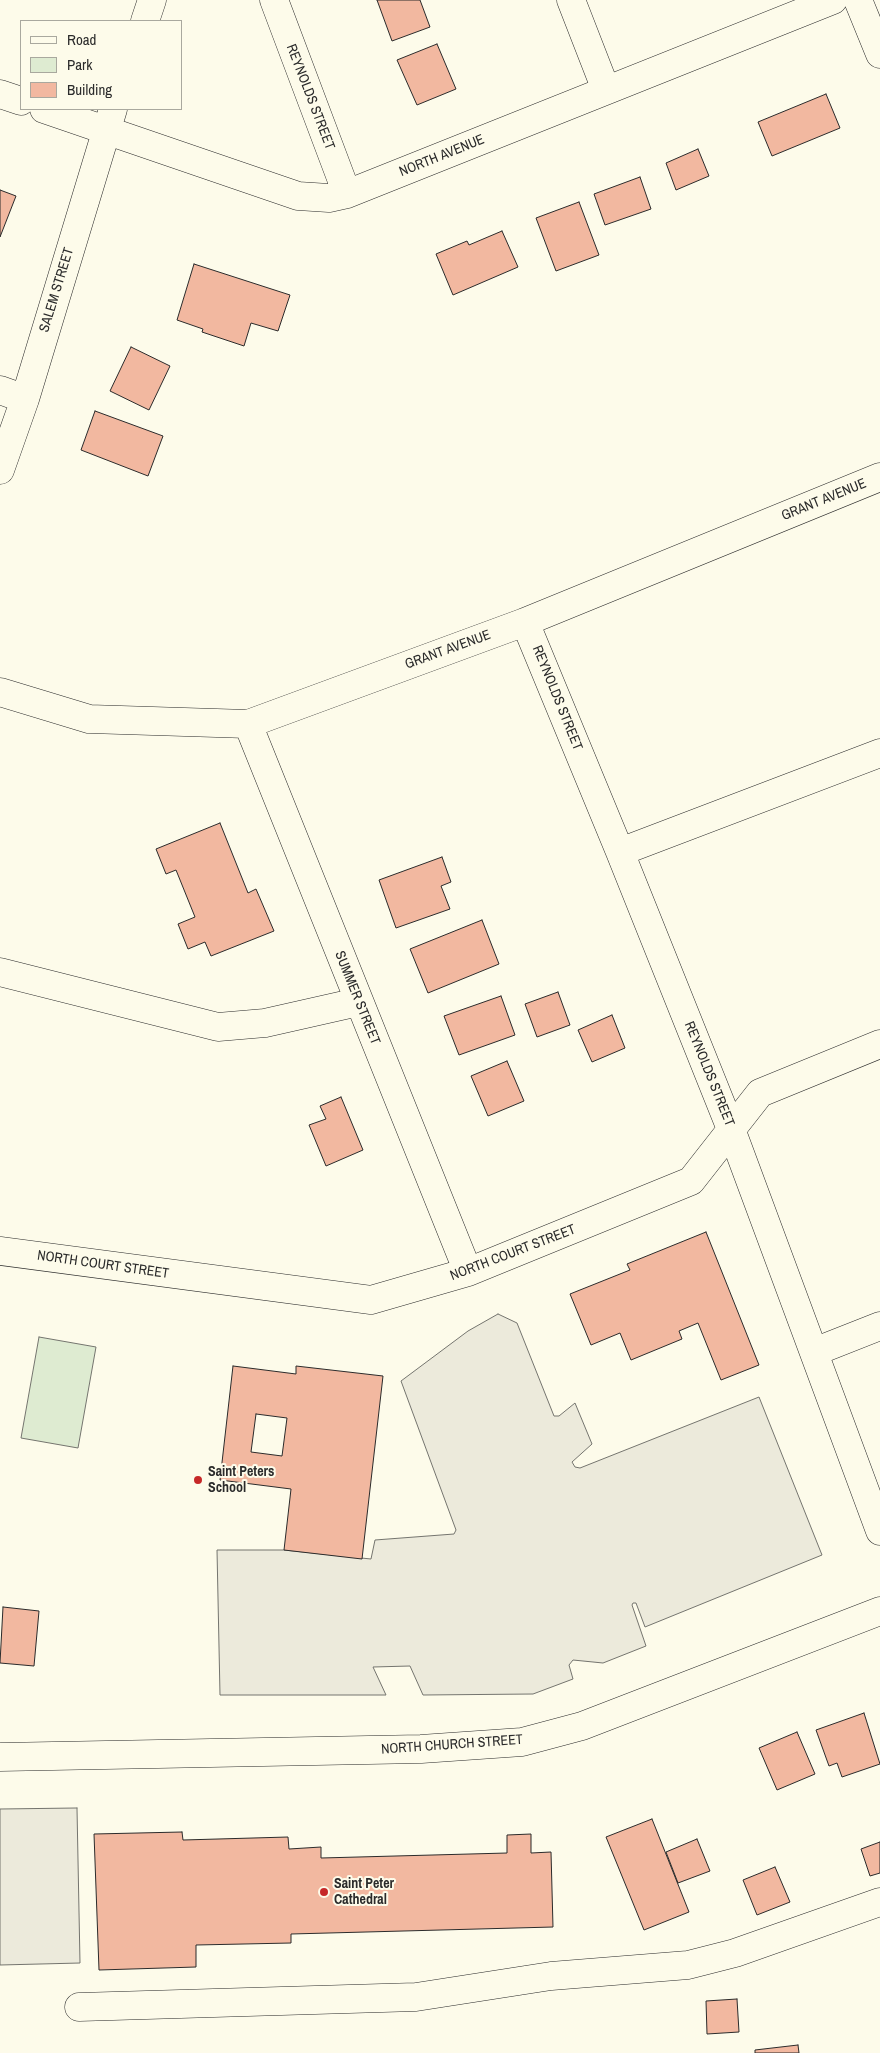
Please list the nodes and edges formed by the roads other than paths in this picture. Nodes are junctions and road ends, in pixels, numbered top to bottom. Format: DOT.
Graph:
graph roads {
  1 [pos="152,0"];
  2 [pos="274,0"];
  3 [pos="571,0"];
  4 [pos="833,0"];
  5 [pos="858,0"];
  6 [pos="145,20"];
  7 [pos="880,54"];
  8 [pos="606,90"];
  9 [pos="0,94"];
  10 [pos="20,101"];
  11 [pos="50,110"];
  12 [pos="109,119"];
  13 [pos="347,194"];
  14 [pos="12,395"];
  15 [pos="0,470"];
  16 [pos="880,477"];
  17 [pos="525,622"];
  18 [pos="0,692"];
  19 [pos="248,724"];
  20 [pos="880,753"];
  21 [pos="620,852"];
  22 [pos="0,972"];
  23 [pos="358,1002"];
  24 [pos="880,1044"];
  25 [pos="731,1129"];
  26 [pos="0,1251"];
  27 [pos="468,1272"];
  28 [pos="880,1326"];
  29 [pos="814,1352"];
  30 [pos="880,1531"];
  31 [pos="880,1611"];
  32 [pos="0,1757"];
  33 [pos="880,1902"];
  34 [pos="79,2007"];
  1 -- 6 [label="street"];
  2 -- 13 [label="street, REYNOLDS STREET"];
  3 -- 8 [label="street"];
  4 -- 8 [label="street, NORTH AVENUE"];
  5 -- 7 [label="street"];
  8 -- 13 [label="street, NORTH AVENUE"];
  9 -- 10 [label="street"];
  11 -- 12 [label="street, NORTH AVENUE"];
  12 -- 13 [label="street, NORTH AVENUE"];
  12 -- 14 [label="street, SALEM STREET"];
  14 -- 15 [label="street, SALEM STREET"];
  16 -- 17 [label="street, GRANT AVENUE"];
  17 -- 19 [label="street, GRANT AVENUE"];
  17 -- 21 [label="street, REYNOLDS STREET"];
  18 -- 19 [label="street, GRANT AVENUE"];
  19 -- 23 [label="street, SUMMER STREET"];
  20 -- 21 [label="street"];
  21 -- 25 [label="street, REYNOLDS STREET"];
  22 -- 23 [label="street"];
  23 -- 27 [label="street, SUMMER STREET"];
  24 -- 25 [label="street, NORTH COURT STREET"];
  25 -- 27 [label="street, NORTH COURT STREET"];
  25 -- 29 [label="street, REYNOLDS STREET"];
  26 -- 27 [label="street, NORTH COURT STREET"];
  28 -- 29 [label="street"];
  29 -- 30 [label="street, REYNOLDS STREET"];
  31 -- 32 [label="street, NORTH CHURCH STREET"];
  33 -- 34 [label="street"];
}
